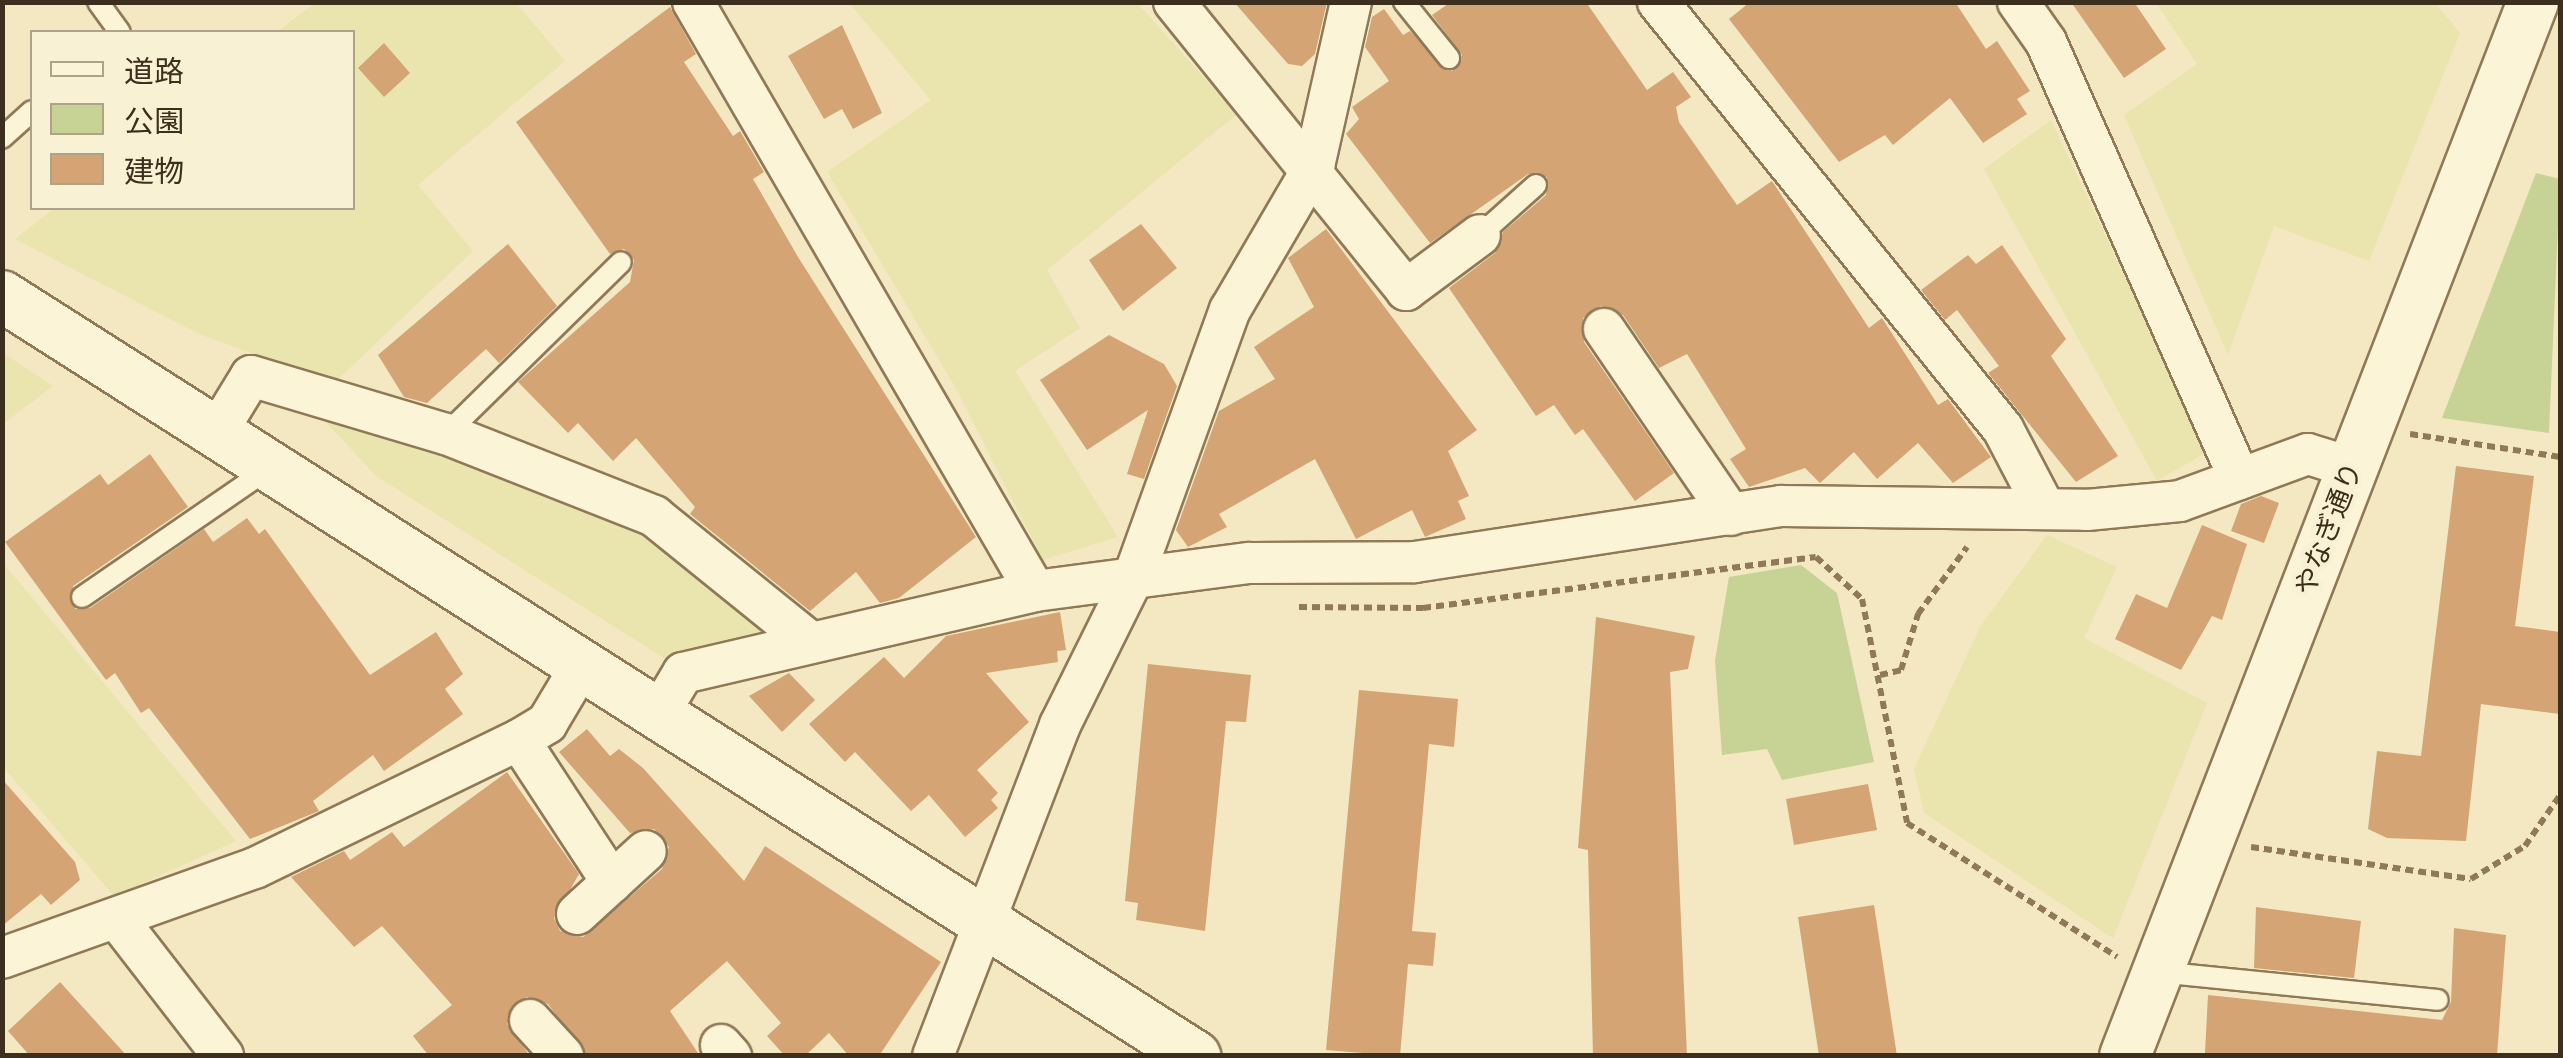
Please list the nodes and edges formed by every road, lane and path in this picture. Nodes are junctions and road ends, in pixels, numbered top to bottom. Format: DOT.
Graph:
graph roads {
  1 [pos="98,2"];
  2 [pos="694,2"];
  3 [pos="1174,2"];
  4 [pos="1351,2"];
  5 [pos="1404,2"];
  6 [pos="1658,2"];
  7 [pos="2018,2"];
  8 [pos="2533,2"];
  9 [pos="119,30"];
  10 [pos="1449,58"];
  11 [pos="30,113"];
  12 [pos="2,138"];
  13 [pos="1314,166"];
  14 [pos="1536,186"];
  15 [pos="1480,235"];
  16 [pos="621,262"];
  17 [pos="2,296"];
  18 [pos="1604,328"];
  19 [pos="2371,420"];
  20 [pos="446,434"];
  21 [pos="215,435"];
  22 [pos="2560,457"];
  23 [pos="2353,468"];
  24 [pos="268,470"];
  25 [pos="2240,479"];
  26 [pos="1997,505"];
  27 [pos="2044,507"];
  28 [pos="1731,515"];
  29 [pos="1134,576"];
  30 [pos="1036,591"];
  31 [pos="82,597"];
  32 [pos="1285,607"];
  33 [pos="805,638"];
  34 [pos="581,666"];
  35 [pos="1880,675"];
  36 [pos="658,715"];
  37 [pos="519,740"];
  38 [pos="2560,795"];
  39 [pos="2212,834"];
  40 [pos="646,852"];
  41 [pos="612,882"];
  42 [pos="577,914"];
  43 [pos="118,920"];
  44 [pos="985,922"];
  45 [pos="2,958"];
  46 [pos="2158,972"];
  47 [pos="2438,1000"];
  48 [pos="530,1020"];
  49 [pos="223,1056"];
  50 [pos="563,1056"];
  51 [pos="933,1056"];
  52 [pos="1195,1056"];
  53 [pos="2125,1056"];
  1 -- 9 [label="lane"];
  2 -- 30 [label="street"];
  3 -- 13 [label="street"];
  4 -- 13 [label="street"];
  5 -- 10 [label="lane"];
  6 -- 27 [label="street"];
  7 -- 25 [label="street"];
  8 -- 19 [label="street, やなぎ通り"];
  11 -- 12 [label="lane"];
  13 -- 15 [label="street"];
  13 -- 29 [label="street"];
  14 -- 15 [label="lane"];
  16 -- 20 [label="lane"];
  17 -- 21 [label="street"];
  18 -- 28 [label="street"];
  19 -- 22 [label="path"];
  19 -- 23 [label="street, やなぎ通り"];
  20 -- 21 [label="street"];
  20 -- 33 [label="street"];
  21 -- 24 [label="street"];
  23 -- 25 [label="street"];
  23 -- 39 [label="street, やなぎ通り"];
  24 -- 31 [label="lane"];
  24 -- 34 [label="street"];
  25 -- 27 [label="street"];
  26 -- 27 [label="street"];
  26 -- 28 [label="street"];
  26 -- 35 [label="path"];
  28 -- 29 [label="street"];
  29 -- 30 [label="street"];
  29 -- 44 [label="street"];
  30 -- 33 [label="street"];
  32 -- 35 [label="path"];
  33 -- 36 [label="street"];
  34 -- 36 [label="street"];
  34 -- 37 [label="street"];
  35 -- 46 [label="path"];
  36 -- 44 [label="street"];
  37 -- 41 [label="street"];
  37 -- 43 [label="street"];
  38 -- 39 [label="path"];
  39 -- 46 [label="street, やなぎ通り"];
  40 -- 41 [label="street"];
  41 -- 42 [label="street"];
  43 -- 45 [label="street"];
  43 -- 49 [label="street"];
  44 -- 51 [label="street"];
  44 -- 52 [label="street"];
  46 -- 47 [label="lane"];
  46 -- 53 [label="street, やなぎ通り"];
  48 -- 50 [label="street"];
}
